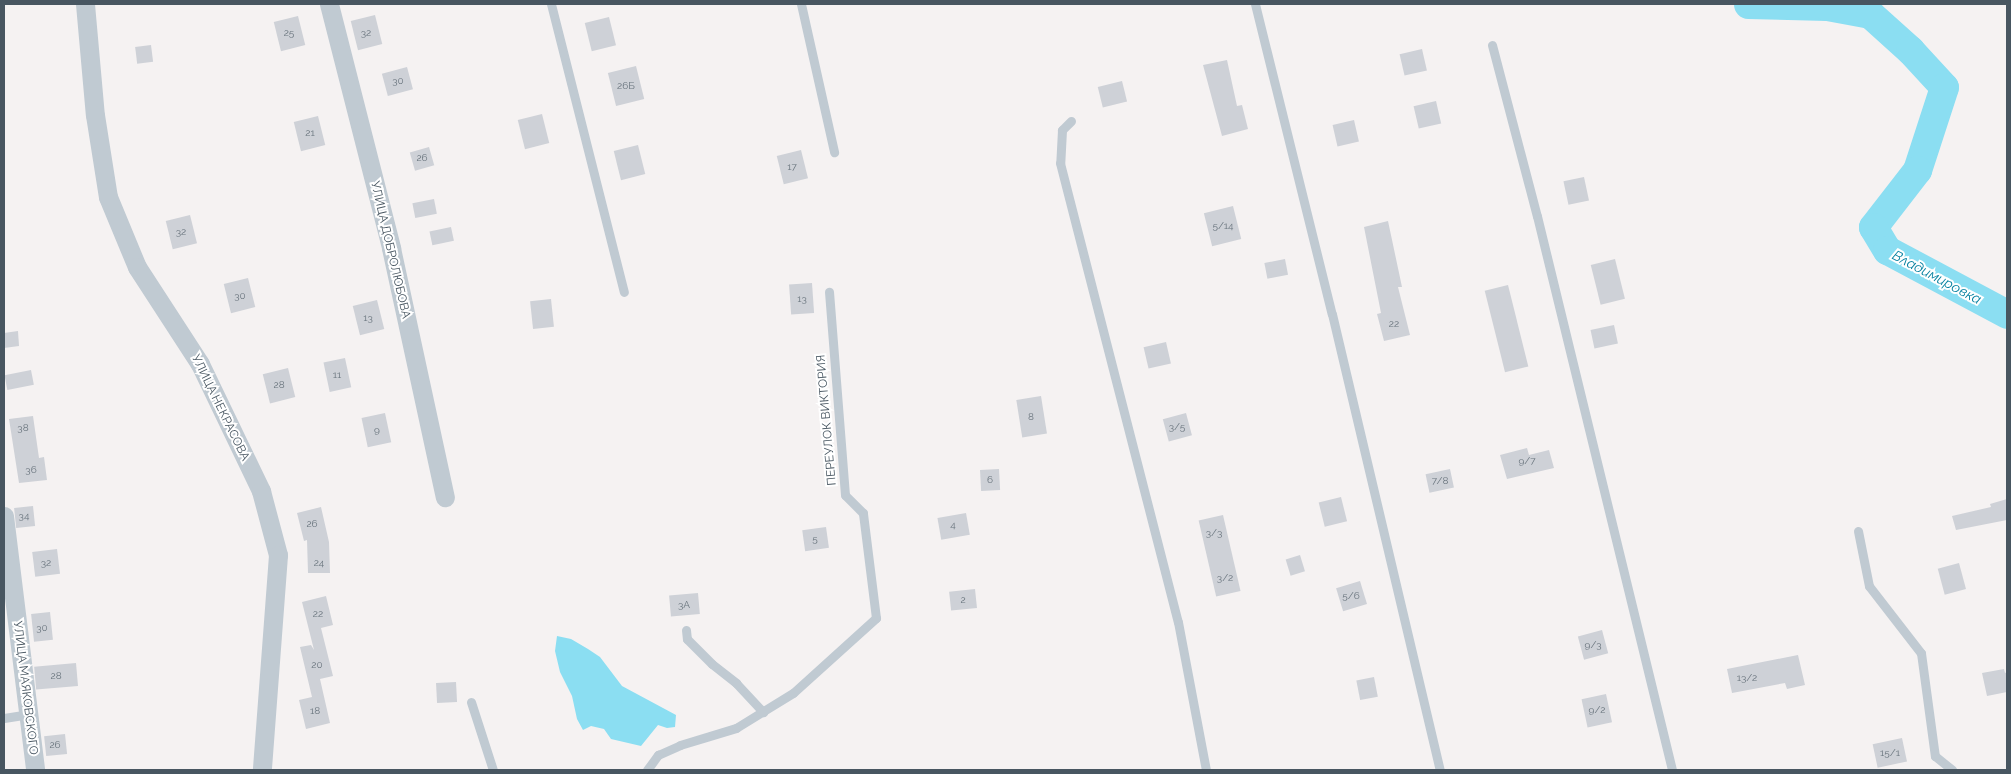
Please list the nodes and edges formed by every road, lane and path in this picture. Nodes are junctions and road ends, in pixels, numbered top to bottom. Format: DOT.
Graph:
graph roads {
  1 [pos="85,4"];
  2 [pos="329,4"];
  3 [pos="551,4"];
  4 [pos="801,4"];
  5 [pos="1255,4"];
  6 [pos="1492,45"];
  7 [pos="1071,121"];
  8 [pos="834,152"];
  9 [pos="624,292"];
  10 [pos="828,292"];
  11 [pos="445,497"];
  12 [pos="4,516"];
  13 [pos="1858,530"];
  14 [pos="686,630"];
  15 [pos="471,702"];
  16 [pos="763,712"];
  17 [pos="28,714"];
  18 [pos="4,718"];
  19 [pos="35,770"];
  20 [pos="262,770"];
  21 [pos="493,770"];
  22 [pos="647,770"];
  23 [pos="1206,770"];
  24 [pos="1440,770"];
  25 [pos="1672,770"];
  26 [pos="1952,770"];
  1 -- 20 [label="street, УЛИЦА НЕКРАСОВА"];
  2 -- 11 [label="street, УЛИЦА ДОБРОЛЮБОВА"];
  3 -- 9 [label="lane"];
  4 -- 8 [label="lane"];
  5 -- 24 [label="lane"];
  6 -- 25 [label="lane"];
  7 -- 23 [label="lane"];
  10 -- 16 [label="lane, ПЕРЕУЛОК ВИКТОРИЯ"];
  12 -- 17 [label="street, УЛИЦА МАЯКОВСКОГО"];
  13 -- 26 [label="lane"];
  14 -- 16 [label="lane"];
  15 -- 21 [label="lane"];
  16 -- 22 [label="lane, ПЕРЕУЛОК ВИКТОРИЯ"];
  17 -- 18 [label="lane"];
  17 -- 19 [label="street, УЛИЦА МАЯКОВСКОГО"];
}
